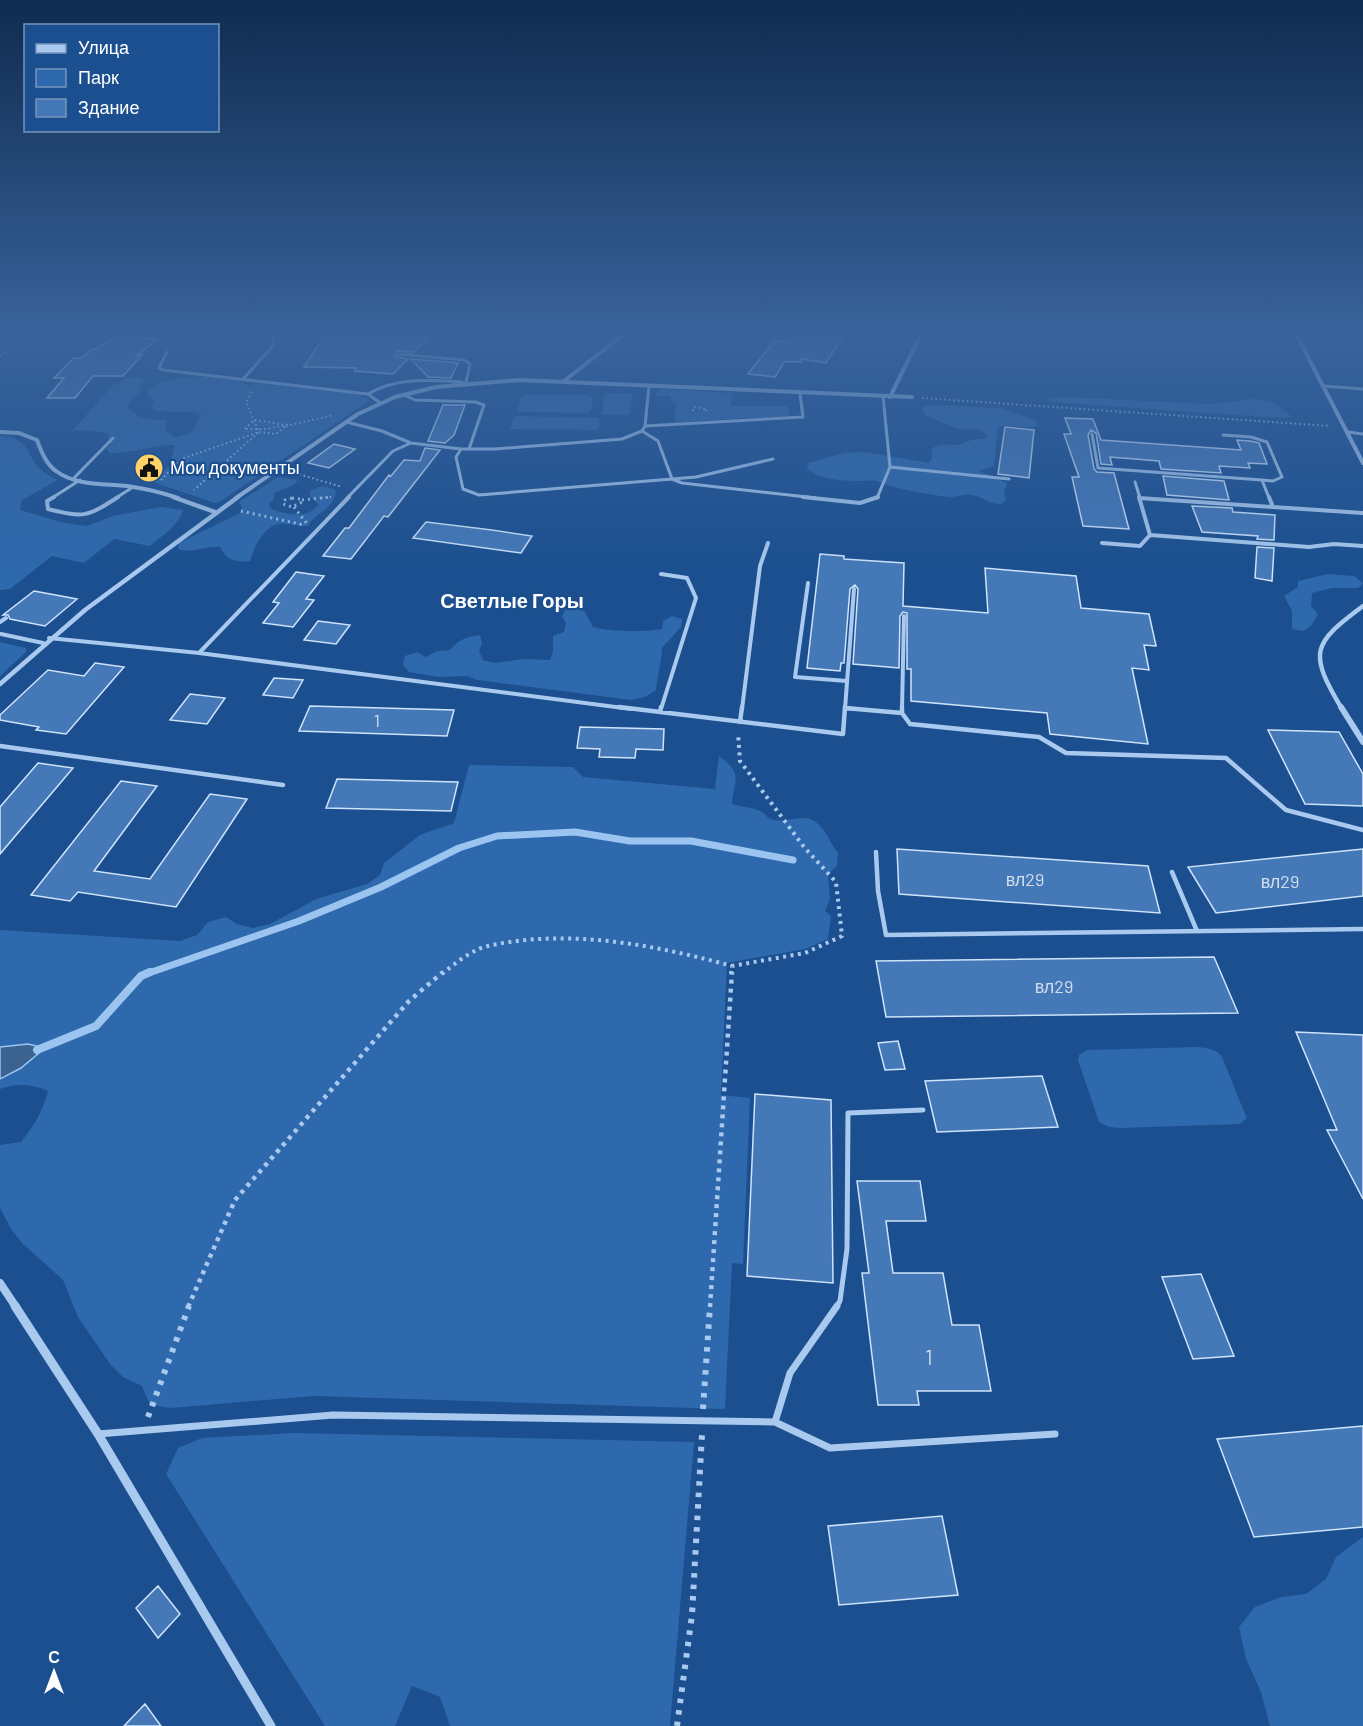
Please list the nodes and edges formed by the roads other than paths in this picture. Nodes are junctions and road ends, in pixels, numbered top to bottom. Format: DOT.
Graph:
graph roads {
  1 [pos="364,411"];
  2 [pos="482,411"];
  3 [pos="647,411"];
  4 [pos="802,411"];
  5 [pos="884,411"];
  6 [pos="1337,411"];
  7 [pos="346,422"];
  8 [pos="645,426"];
  9 [pos="1347,429"];
  10 [pos="642,431"];
  11 [pos="0,432"];
  12 [pos="1092,434"];
  13 [pos="1363,434"];
  14 [pos="1222,435"];
  15 [pos="113,438"];
  16 [pos="411,443"];
  17 [pos="461,449"];
  18 [pos="469,449"];
  19 [pos="773,459"];
  20 [pos="1363,463"];
  21 [pos="890,467"];
  22 [pos="74,478"];
  23 [pos="672,479"];
  24 [pos="1009,479"];
  25 [pos="80,480"];
  26 [pos="1262,480"];
  27 [pos="1135,482"];
  28 [pos="133,487"];
  29 [pos="1139,498"];
  30 [pos="1273,507"];
  31 [pos="215,512"];
  32 [pos="1363,513"];
  33 [pos="1150,536"];
  34 [pos="768,543"];
  35 [pos="1102,543"];
  36 [pos="1363,546"];
  37 [pos="661,574"];
  38 [pos="808,583"];
  39 [pos="854,589"];
  40 [pos="1363,606"];
  41 [pos="904,616"];
  42 [pos="6,618"];
  43 [pos="0,622"];
  44 [pos="1,634"];
  45 [pos="49,638"];
  46 [pos="43,643"];
  47 [pos="199,653"];
  48 [pos="847,681"];
  49 [pos="0,684"];
  50 [pos="845,708"];
  51 [pos="660,712"];
  52 [pos="902,713"];
  53 [pos="740,722"];
  54 [pos="1362,740"];
  55 [pos="0,746"];
  56 [pos="283,785"];
  57 [pos="1363,830"];
  58 [pos="876,852"];
  59 [pos="1172,872"];
  60 [pos="1363,929"];
  61 [pos="1197,931"];
  62 [pos="922,1110"];
  63 [pos="0,1283"];
  64 [pos="775,1422"];
  65 [pos="98,1434"];
  66 [pos="1055,1434"];
  67 [pos="271,1726"];
  1 -- 7 [label="street"];
  2 -- 18 [label="lane"];
  3 -- 8 [label="lane"];
  4 -- 8 [label="lane"];
  5 -- 21 [label="lane"];
  6 -- 9 [label="street"];
  7 -- 16 [label="lane"];
  7 -- 31 [label="street"];
  8 -- 10 [label="lane"];
  9 -- 13 [label="lane"];
  9 -- 20 [label="street"];
  10 -- 18 [label="lane"];
  10 -- 23 [label="lane"];
  11 -- 22 [label="street"];
  12 -- 26 [label="lane"];
  14 -- 26 [label="lane"];
  15 -- 22 [label="lane"];
  16 -- 17 [label="lane"];
  16 -- 47 [label="lane"];
  17 -- 18 [label="lane"];
  17 -- 23 [label="lane"];
  19 -- 23 [label="lane"];
  21 -- 23 [label="lane"];
  21 -- 24 [label="lane"];
  22 -- 25 [label="street"];
  25 -- 28 [label="street"];
  25 -- 28 [label="lane"];
  26 -- 30 [label="lane"];
  27 -- 29 [label="lane"];
  28 -- 31 [label="street"];
  29 -- 30 [label="lane"];
  29 -- 33 [label="lane"];
  30 -- 32 [label="lane"];
  31 -- 45 [label="street"];
  33 -- 35 [label="lane"];
  33 -- 36 [label="lane"];
  34 -- 53 [label="lane"];
  37 -- 51 [label="lane"];
  38 -- 48 [label="lane"];
  39 -- 48 [label="lane"];
  40 -- 54 [label="street"];
  41 -- 52 [label="lane"];
  42 -- 43 [label="lane"];
  44 -- 46 [label="lane"];
  45 -- 46 [label="street"];
  45 -- 47 [label="lane"];
  46 -- 49 [label="street"];
  47 -- 51 [label="lane"];
  48 -- 50 [label="lane"];
  50 -- 52 [label="lane"];
  50 -- 53 [label="lane"];
  51 -- 53 [label="lane"];
  52 -- 57 [label="lane"];
  55 -- 56 [label="lane"];
  58 -- 61 [label="lane"];
  59 -- 61 [label="lane"];
  60 -- 61 [label="lane"];
  62 -- 64 [label="lane"];
  63 -- 65 [label="street"];
  64 -- 65 [label="lane"];
  64 -- 66 [label="lane"];
  65 -- 67 [label="street"];
}
